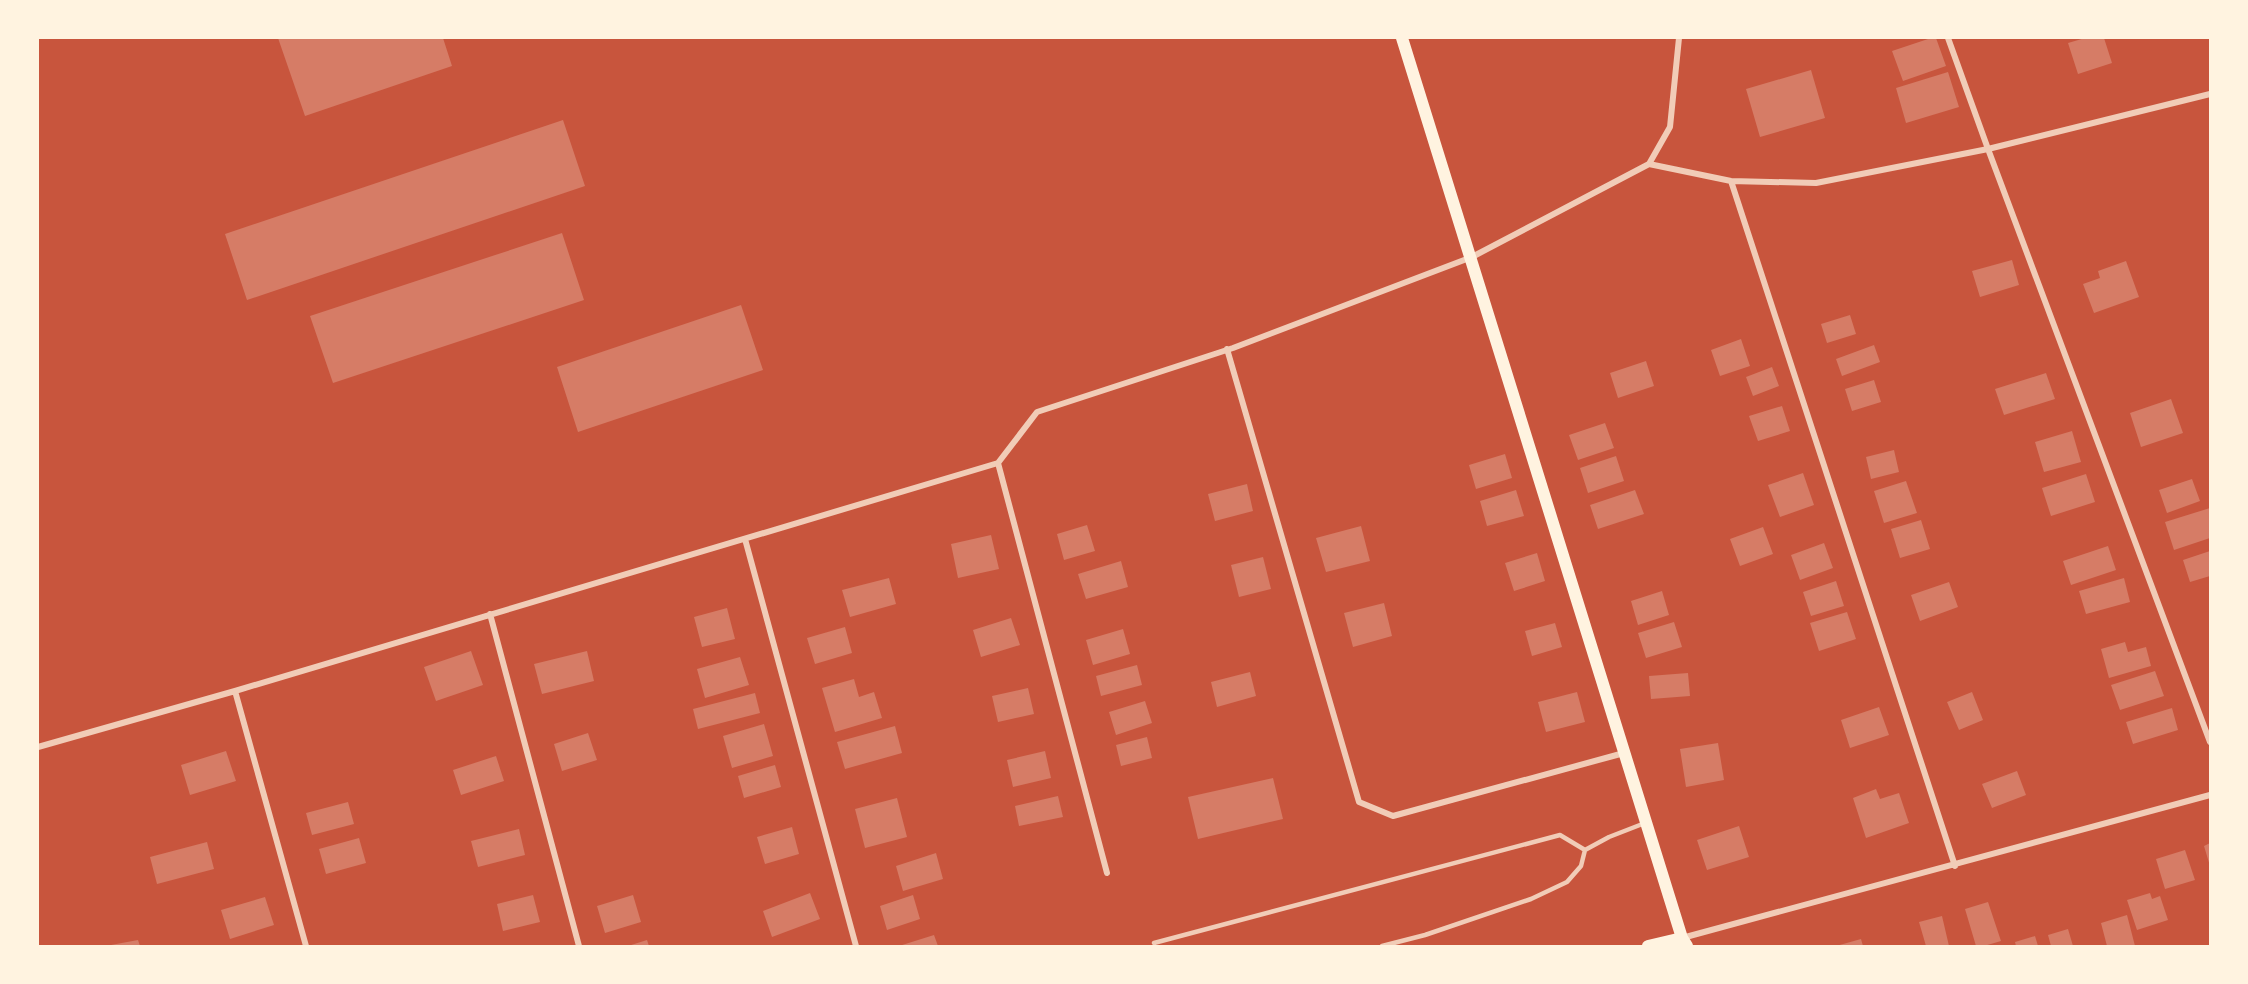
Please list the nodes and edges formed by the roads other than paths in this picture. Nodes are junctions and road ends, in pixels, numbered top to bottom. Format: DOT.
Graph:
graph roads {
  1 [pos="1402,38"];
  2 [pos="1679,38"];
  3 [pos="1948,38"];
  4 [pos="2211,94"];
  5 [pos="1988,149"];
  6 [pos="1649,164"];
  7 [pos="1731,181"];
  8 [pos="1472,257"];
  9 [pos="1227,349"];
  10 [pos="998,463"];
  11 [pos="745,539"];
  12 [pos="490,614"];
  13 [pos="235,691"];
  14 [pos="2211,742"];
  15 [pos="38,747"];
  16 [pos="1625,753"];
  17 [pos="2211,795"];
  18 [pos="1645,823"];
  19 [pos="1585,850"];
  20 [pos="1955,866"];
  21 [pos="1107,873"];
  22 [pos="1684,942"];
  23 [pos="1154,943"];
  24 [pos="306,946"];
  25 [pos="579,946"];
  26 [pos="856,946"];
  27 [pos="1382,946"];
  28 [pos="1648,946"];
  1 -- 8 [label="main road"];
  2 -- 6 [label="street"];
  3 -- 5 [label="street"];
  4 -- 5 [label="street"];
  5 -- 7 [label="street"];
  5 -- 14 [label="street"];
  6 -- 7 [label="street"];
  6 -- 8 [label="street"];
  7 -- 20 [label="street"];
  8 -- 9 [label="street"];
  8 -- 16 [label="main road"];
  9 -- 10 [label="street"];
  9 -- 16 [label="street"];
  10 -- 11 [label="street"];
  10 -- 21 [label="street"];
  11 -- 12 [label="street"];
  11 -- 26 [label="street"];
  12 -- 13 [label="street"];
  12 -- 25 [label="street"];
  13 -- 15 [label="street"];
  13 -- 24 [label="street"];
  16 -- 18 [label="main road"];
  17 -- 20 [label="street"];
  18 -- 19 [label="lane"];
  18 -- 22 [label="main road"];
  19 -- 23 [label="lane"];
  19 -- 27 [label="lane"];
  20 -- 22 [label="street"];
  22 -- 28 [label="main road"];
}
